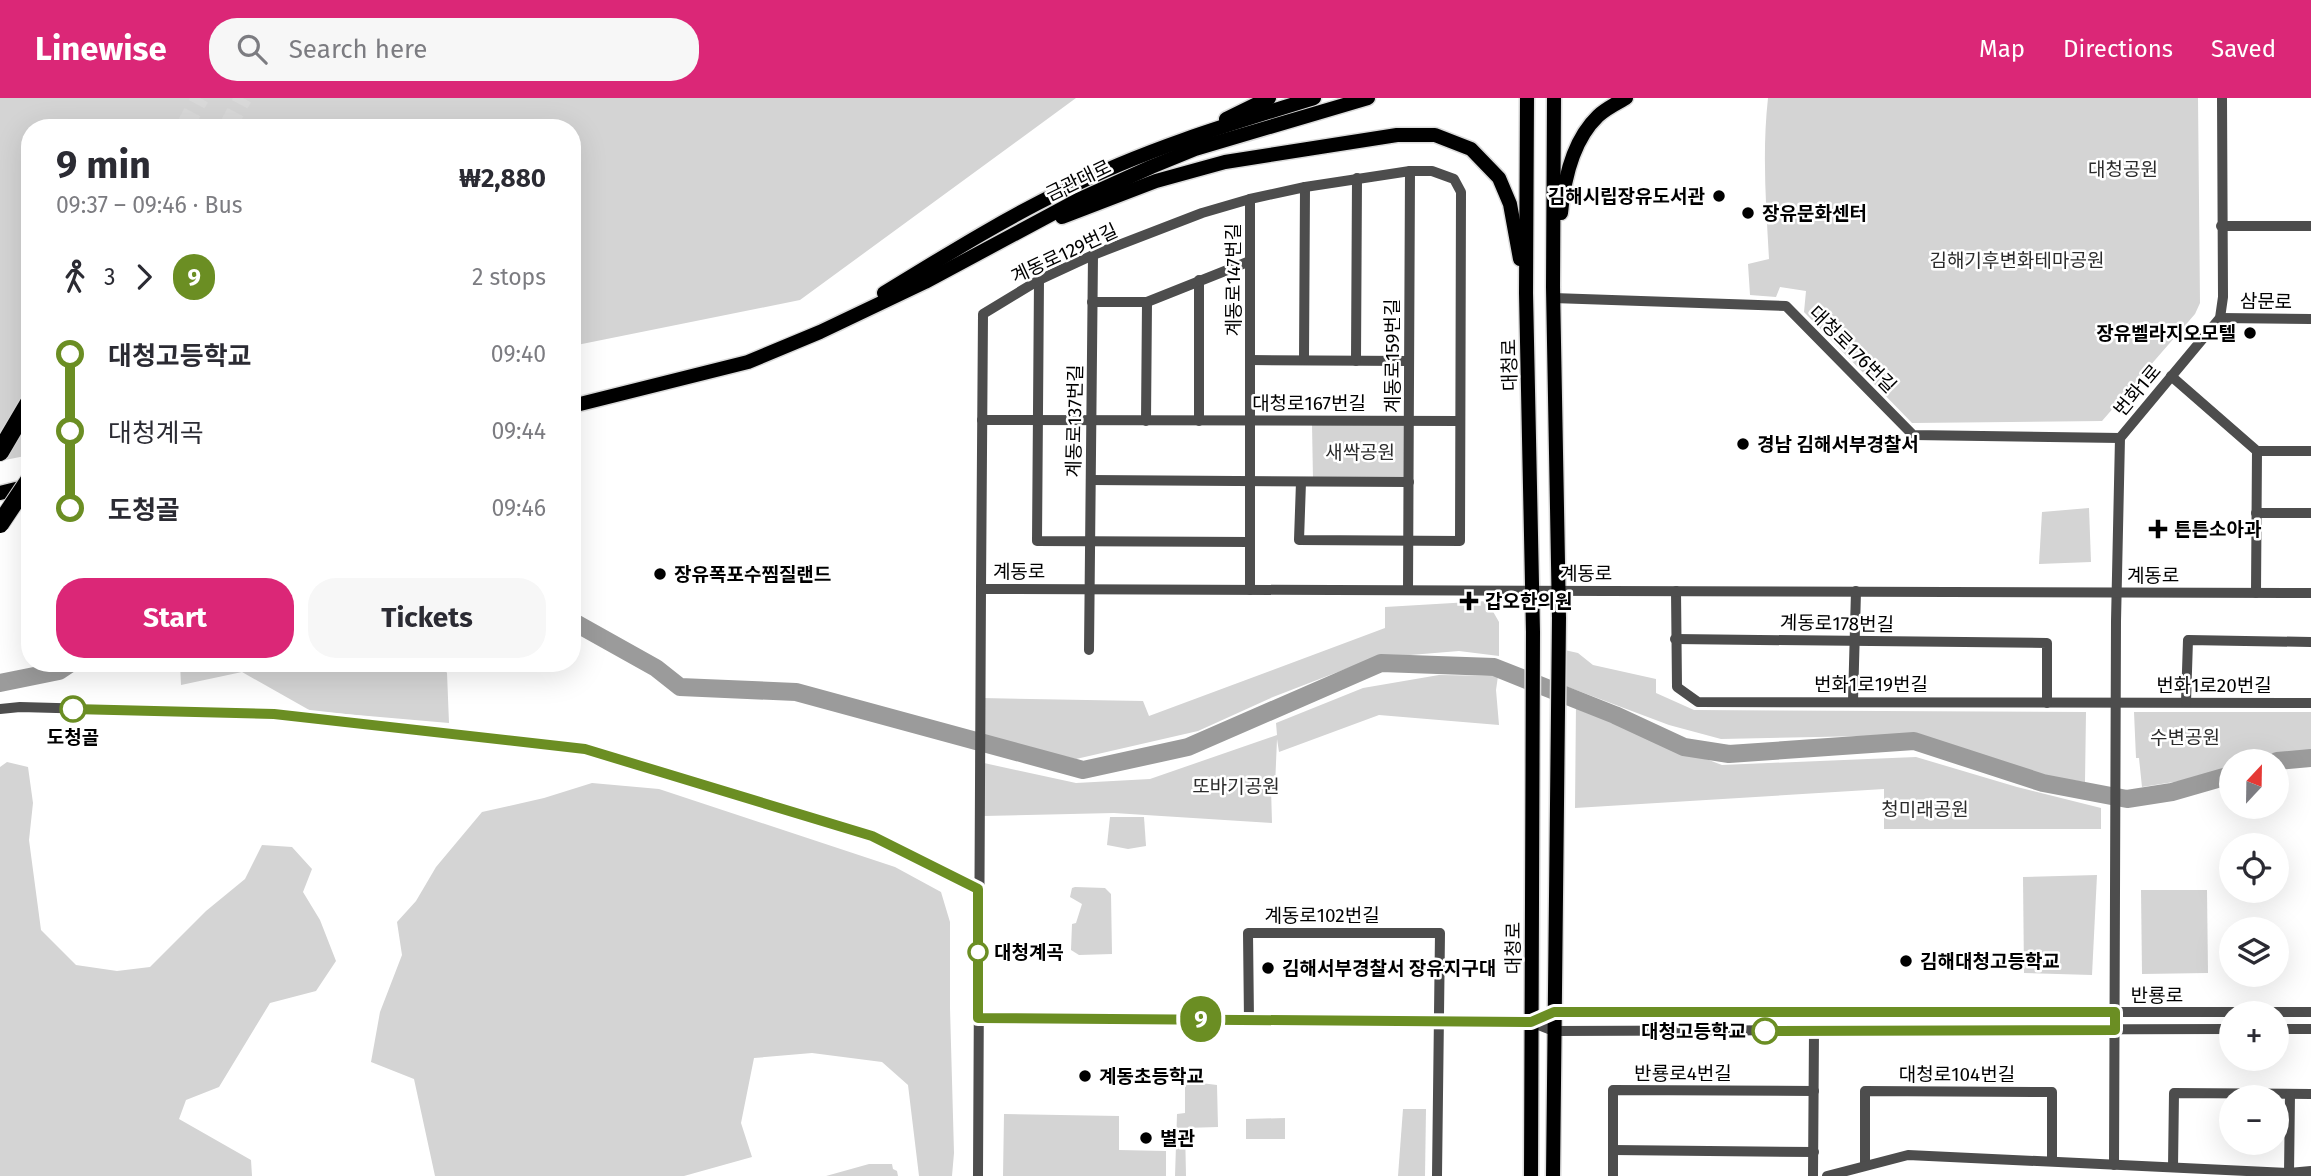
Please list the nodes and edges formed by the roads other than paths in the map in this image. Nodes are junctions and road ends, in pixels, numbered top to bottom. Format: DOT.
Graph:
graph roads {
  1 [pos="1269,98"];
  2 [pos="1314,98"];
  3 [pos="1368,98"];
  4 [pos="1527,98"];
  5 [pos="1554,98"];
  6 [pos="1626,98"];
  7 [pos="2222,98"];
  8 [pos="1191,138"];
  9 [pos="1410,171"];
  10 [pos="1357,178"];
  11 [pos="1305,187"];
  12 [pos="1250,199"];
  13 [pos="2221,226"];
  14 [pos="2311,226"];
  15 [pos="999,242"];
  16 [pos="1093,255"];
  17 [pos="1250,261"];
  18 [pos="1039,280"];
  19 [pos="1199,280"];
  20 [pos="1527,293"];
  21 [pos="1553,293"];
  22 [pos="1092,302"];
  23 [pos="1147,302"];
  24 [pos="2220,318"];
  25 [pos="2311,319"];
  26 [pos="820,332"];
  27 [pos="1250,360"];
  28 [pos="1304,360"];
  29 [pos="1356,360"];
  30 [pos="1409,361"];
  31 [pos="2171,376"];
  32 [pos="581,404"];
  33 [pos="21,416"];
  34 [pos="982,421"];
  35 [pos="1039,421"];
  36 [pos="1091,421"];
  37 [pos="1146,421"];
  38 [pos="1199,421"];
  39 [pos="1250,421"];
  40 [pos="1409,421"];
  41 [pos="1460,421"];
  42 [pos="2119,438"];
  43 [pos="2257,451"];
  44 [pos="2311,451"];
  45 [pos="0,452"];
  46 [pos="1091,480"];
  47 [pos="1250,482"];
  48 [pos="1301,482"];
  49 [pos="1409,482"];
  50 [pos="21,488"];
  51 [pos="21,492"];
  52 [pos="0,494"];
  53 [pos="21,503"];
  54 [pos="0,509"];
  55 [pos="2256,513"];
  56 [pos="2311,513"];
  57 [pos="0,524"];
  58 [pos="1090,541"];
  59 [pos="1408,541"];
  60 [pos="1250,542"];
  61 [pos="981,589"];
  62 [pos="1090,589"];
  63 [pos="1250,590"];
  64 [pos="1408,590"];
  65 [pos="1531,590"];
  66 [pos="1559,590"];
  67 [pos="1676,591"];
  68 [pos="1856,592"];
  69 [pos="2117,592"];
  70 [pos="2256,593"];
  71 [pos="2311,593"];
  72 [pos="1675,639"];
  73 [pos="1855,641"];
  74 [pos="2311,642"];
  75 [pos="1089,650"];
  76 [pos="1853,701"];
  77 [pos="2117,702"];
  78 [pos="2186,702"];
  79 [pos="2046,703"];
  80 [pos="2311,703"];
  81 [pos="0,709"];
  82 [pos="978,889"];
  83 [pos="1554,1012"];
  84 [pos="2115,1012"];
  85 [pos="2311,1012"];
  86 [pos="978,1018"];
  87 [pos="1249,1020"];
  88 [pos="1439,1021"];
  89 [pos="1531,1022"];
  90 [pos="2219,1029"];
  91 [pos="2289,1029"];
  92 [pos="2311,1029"];
  93 [pos="2115,1030"];
  94 [pos="1554,1031"];
  95 [pos="1814,1031"];
  96 [pos="1814,1091"];
  97 [pos="2290,1094"];
  98 [pos="2311,1094"];
  99 [pos="1613,1150"];
  100 [pos="1814,1152"];
  101 [pos="2052,1161"];
  102 [pos="1865,1165"];
  103 [pos="2113,1165"];
  104 [pos="2174,1167"];
  105 [pos="2311,1171"];
  106 [pos="2289,1172"];
  107 [pos="978,1176"];
  108 [pos="1437,1176"];
  109 [pos="1531,1176"];
  110 [pos="1553,1176"];
  111 [pos="1613,1176"];
  112 [pos="1813,1176"];
  113 [pos="1827,1176"];
  1 -- 8 [label="main road"];
  2 -- 8 [label="main road, 금관대로"];
  3 -- 15 [label="main road, 금관대로"];
  4 -- 20 [label="main road, 대청로"];
  5 -- 21 [label="main road"];
  6 -- 21 [label="main road"];
  7 -- 13 [label="street"];
  8 -- 26 [label="main road, 금관대로"];
  9 -- 10 [label="street, 계동로129번길"];
  9 -- 30 [label="street, 계동로159번길"];
  9 -- 41 [label="street, 계동로129번길"];
  10 -- 11 [label="street, 계동로129번길"];
  10 -- 29 [label="street"];
  11 -- 12 [label="street, 계동로129번길"];
  11 -- 28 [label="street"];
  12 -- 16 [label="street, 계동로129번길"];
  12 -- 17 [label="street, 계동로147번길"];
  13 -- 14 [label="street"];
  13 -- 24 [label="street"];
  15 -- 20 [label="main road"];
  15 -- 26 [label="main road, 금관대로"];
  16 -- 18 [label="street, 계동로129번길"];
  16 -- 22 [label="street, 계동로137번길"];
  17 -- 19 [label="street"];
  17 -- 27 [label="street, 계동로147번길"];
  18 -- 34 [label="street, 계동로129번길"];
  18 -- 35 [label="street"];
  19 -- 23 [label="street"];
  19 -- 38 [label="street"];
  20 -- 65 [label="main road, 대청로"];
  21 -- 42 [label="street, 대청로176번길"];
  21 -- 66 [label="main road"];
  22 -- 23 [label="street"];
  22 -- 36 [label="street, 계동로137번길"];
  23 -- 37 [label="street"];
  24 -- 25 [label="street, 삼문로"];
  24 -- 31 [label="street, 번화1로"];
  26 -- 32 [label="main road, 금관대로"];
  27 -- 28 [label="street, 계동로147번길"];
  27 -- 39 [label="street, 계동로147번길"];
  28 -- 29 [label="street, 계동로147번길"];
  29 -- 30 [label="street, 계동로147번길"];
  30 -- 40 [label="street, 계동로159번길"];
  31 -- 42 [label="street, 번화1로"];
  31 -- 43 [label="street"];
  33 -- 45 [label="highway"];
  34 -- 35 [label="street, 대청로167번길"];
  34 -- 61 [label="street, 계동로129번길"];
  35 -- 36 [label="street, 대청로167번길"];
  35 -- 58 [label="street, 계동로137번길"];
  36 -- 37 [label="street, 대청로167번길"];
  36 -- 46 [label="street, 계동로137번길"];
  37 -- 38 [label="street, 대청로167번길"];
  38 -- 39 [label="street, 대청로167번길"];
  39 -- 40 [label="street, 대청로167번길"];
  39 -- 47 [label="street, 계동로147번길"];
  40 -- 41 [label="street, 대청로167번길"];
  40 -- 49 [label="street, 계동로159번길"];
  41 -- 59 [label="street"];
  42 -- 69 [label="street, 번화1로"];
  43 -- 44 [label="street"];
  43 -- 55 [label="street"];
  46 -- 47 [label="street"];
  46 -- 58 [label="street, 계동로137번길"];
  47 -- 48 [label="street"];
  47 -- 60 [label="street, 계동로147번길"];
  48 -- 49 [label="street"];
  48 -- 59 [label="street"];
  49 -- 59 [label="street, 계동로159번길"];
  50 -- 52 [label="main road"];
  51 -- 57 [label="highway, bridge"];
  53 -- 54 [label="main road"];
  55 -- 56 [label="street"];
  55 -- 70 [label="street"];
  58 -- 60 [label="street, 계동로137번길"];
  58 -- 62 [label="street"];
  59 -- 64 [label="street, 계동로159번길"];
  60 -- 63 [label="street, 계동로147번길"];
  61 -- 62 [label="street, 계동로"];
  61 -- 82 [label="street, 계동로"];
  62 -- 63 [label="street, 계동로"];
  62 -- 75 [label="street"];
  63 -- 64 [label="street, 계동로"];
  64 -- 65 [label="street, 계동로"];
  65 -- 66 [label="street, 계동로"];
  65 -- 89 [label="main road, 대청로"];
  66 -- 67 [label="street, 계동로"];
  66 -- 83 [label="main road"];
  67 -- 68 [label="street, 계동로"];
  67 -- 72 [label="street"];
  68 -- 69 [label="street, 계동로"];
  68 -- 73 [label="street"];
  69 -- 70 [label="street, 계동로"];
  69 -- 77 [label="street, 번화1로"];
  70 -- 71 [label="street, 계동로"];
  72 -- 73 [label="street, 계동로178번길"];
  72 -- 76 [label="street, 번화1로19번길"];
  73 -- 76 [label="street"];
  73 -- 79 [label="street, 계동로178번길"];
  74 -- 78 [label="street"];
  76 -- 79 [label="street, 번화1로19번길"];
  77 -- 78 [label="street, 번화1로20번길"];
  77 -- 79 [label="street, 번화1로19번길"];
  77 -- 84 [label="street, 번화1로"];
  78 -- 80 [label="street, 번화1로20번길"];
  81 -- 82 [label="street"];
  82 -- 86 [label="street"];
  83 -- 84 [label="street, 반룡로"];
  83 -- 89 [label="street, 반룡로"];
  83 -- 94 [label="main road"];
  84 -- 85 [label="street, 반룡로"];
  84 -- 93 [label="street"];
  86 -- 87 [label="street"];
  86 -- 107 [label="street"];
  87 -- 88 [label="street"];
  87 -- 88 [label="street, 계동로102번길"];
  88 -- 89 [label="street"];
  88 -- 108 [label="street"];
  89 -- 94 [label="street, 반룡로"];
  89 -- 109 [label="main road, 대청로"];
  90 -- 93 [label="street, 반룡로"];
  91 -- 92 [label="street"];
  93 -- 95 [label="street, 반룡로"];
  93 -- 103 [label="street"];
  94 -- 95 [label="street, 반룡로"];
  94 -- 110 [label="main road"];
  95 -- 96 [label="street"];
  96 -- 99 [label="street, 반룡로4번길"];
  96 -- 100 [label="street"];
  97 -- 98 [label="street"];
  97 -- 104 [label="street"];
  97 -- 106 [label="street"];
  99 -- 100 [label="street"];
  99 -- 111 [label="street, 반룡로4번길"];
  100 -- 112 [label="street"];
  101 -- 102 [label="street"];
  101 -- 102 [label="street, 대청로104번길"];
  101 -- 103 [label="street"];
  102 -- 113 [label="street"];
  103 -- 104 [label="street"];
  104 -- 106 [label="street"];
  105 -- 106 [label="street"];
}
